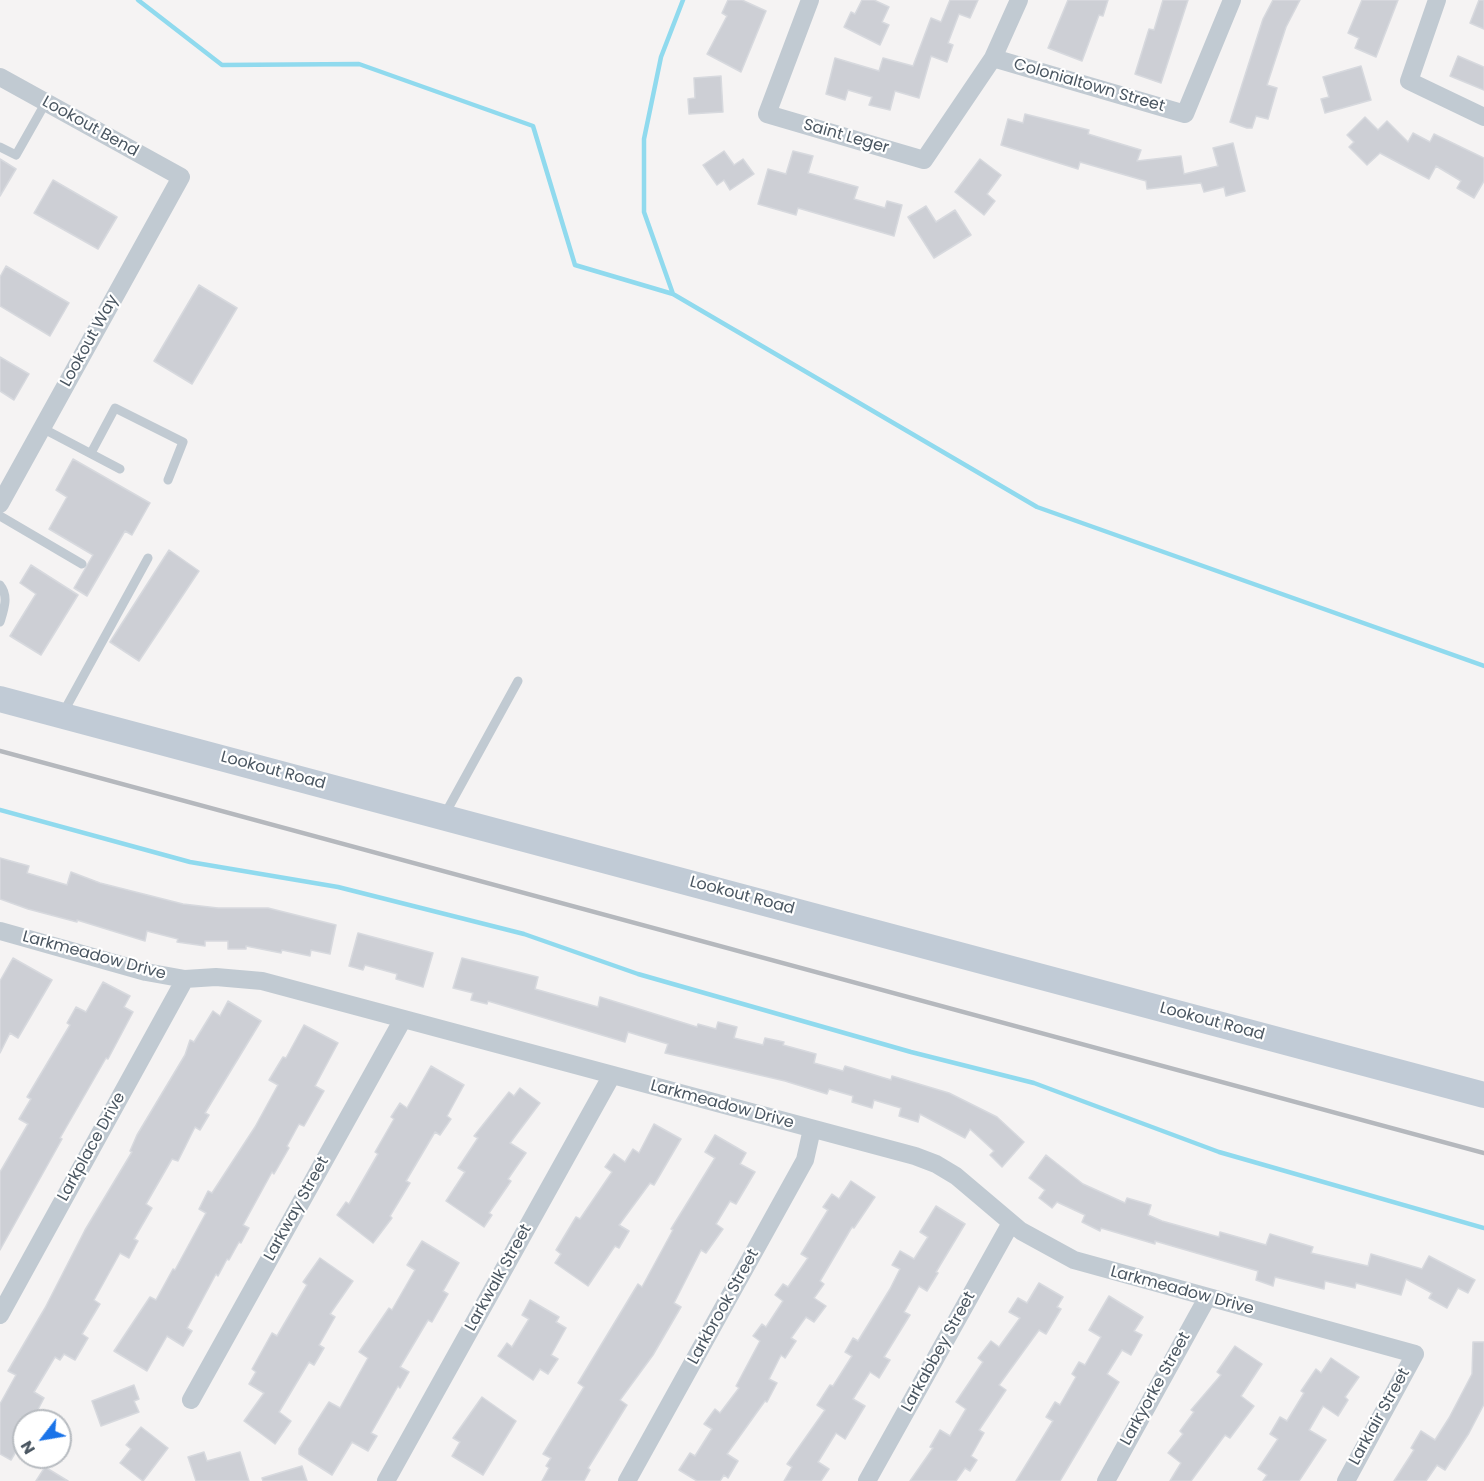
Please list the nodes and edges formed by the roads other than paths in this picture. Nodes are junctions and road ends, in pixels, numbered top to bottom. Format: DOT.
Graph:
graph roads {
  1 [pos="810,0"];
  2 [pos="1019,0"];
  3 [pos="1232,0"];
  4 [pos="1437,0"];
  5 [pos="993,58"];
  6 [pos="0,77"];
  7 [pos="46,102"];
  8 [pos="1484,117"];
  9 [pos="0,147"];
  10 [pos="181,177"];
  11 [pos="42,428"];
  12 [pos="91,453"];
  13 [pos="120,469"];
  14 [pos="168,480"];
  15 [pos="0,504"];
  16 [pos="0,516"];
  17 [pos="148,558"];
  18 [pos="82,564"];
  19 [pos="0,585"];
  20 [pos="0,622"];
  21 [pos="518,681"];
  22 [pos="0,699"];
  23 [pos="62,715"];
  24 [pos="444,817"];
  25 [pos="0,931"];
  26 [pos="185,979"];
  27 [pos="403,1019"];
  28 [pos="612,1075"];
  29 [pos="1484,1095"];
  30 [pos="812,1129"];
  31 [pos="1011,1223"];
  32 [pos="1207,1298"];
  33 [pos="0,1315"];
  34 [pos="1415,1354"];
  35 [pos="191,1400"];
  36 [pos="386,1481"];
  37 [pos="627,1481"];
  38 [pos="867,1481"];
  39 [pos="1106,1481"];
  40 [pos="1346,1481"];
  1 -- 5 [label="street, Saint Leger"];
  2 -- 5 [label="street"];
  3 -- 5 [label="street, Colonialtown Street"];
  4 -- 8 [label="street"];
  6 -- 7 [label="street, Lookout Bend"];
  7 -- 9 [label="lane"];
  7 -- 10 [label="street, Lookout Bend"];
  10 -- 11 [label="street, Lookout Way"];
  11 -- 12 [label="lane"];
  11 -- 15 [label="street, Lookout Way"];
  12 -- 13 [label="lane"];
  12 -- 14 [label="lane"];
  16 -- 18 [label="lane"];
  17 -- 23 [label="lane"];
  19 -- 20 [label="lane"];
  21 -- 24 [label="lane"];
  22 -- 23 [label="street, Lookout Road"];
  23 -- 24 [label="street, Lookout Road"];
  24 -- 29 [label="street, Lookout Road"];
  25 -- 26 [label="street, Larkmeadow Drive"];
  26 -- 27 [label="street, Larkmeadow Drive"];
  26 -- 33 [label="street, Larkplace Drive"];
  27 -- 28 [label="street, Larkmeadow Drive"];
  27 -- 35 [label="street, Larkway Street"];
  28 -- 30 [label="street, Larkmeadow Drive"];
  28 -- 36 [label="street, Larkwalk Street"];
  30 -- 31 [label="street, Larkmeadow Drive"];
  30 -- 37 [label="street, Larkbrook Street"];
  31 -- 32 [label="street, Larkmeadow Drive"];
  31 -- 38 [label="street, Larkabbey Street"];
  32 -- 34 [label="street, Larkmeadow Drive"];
  32 -- 39 [label="street, Larkyorke Street"];
  34 -- 40 [label="street, Larklair Street"];
}
